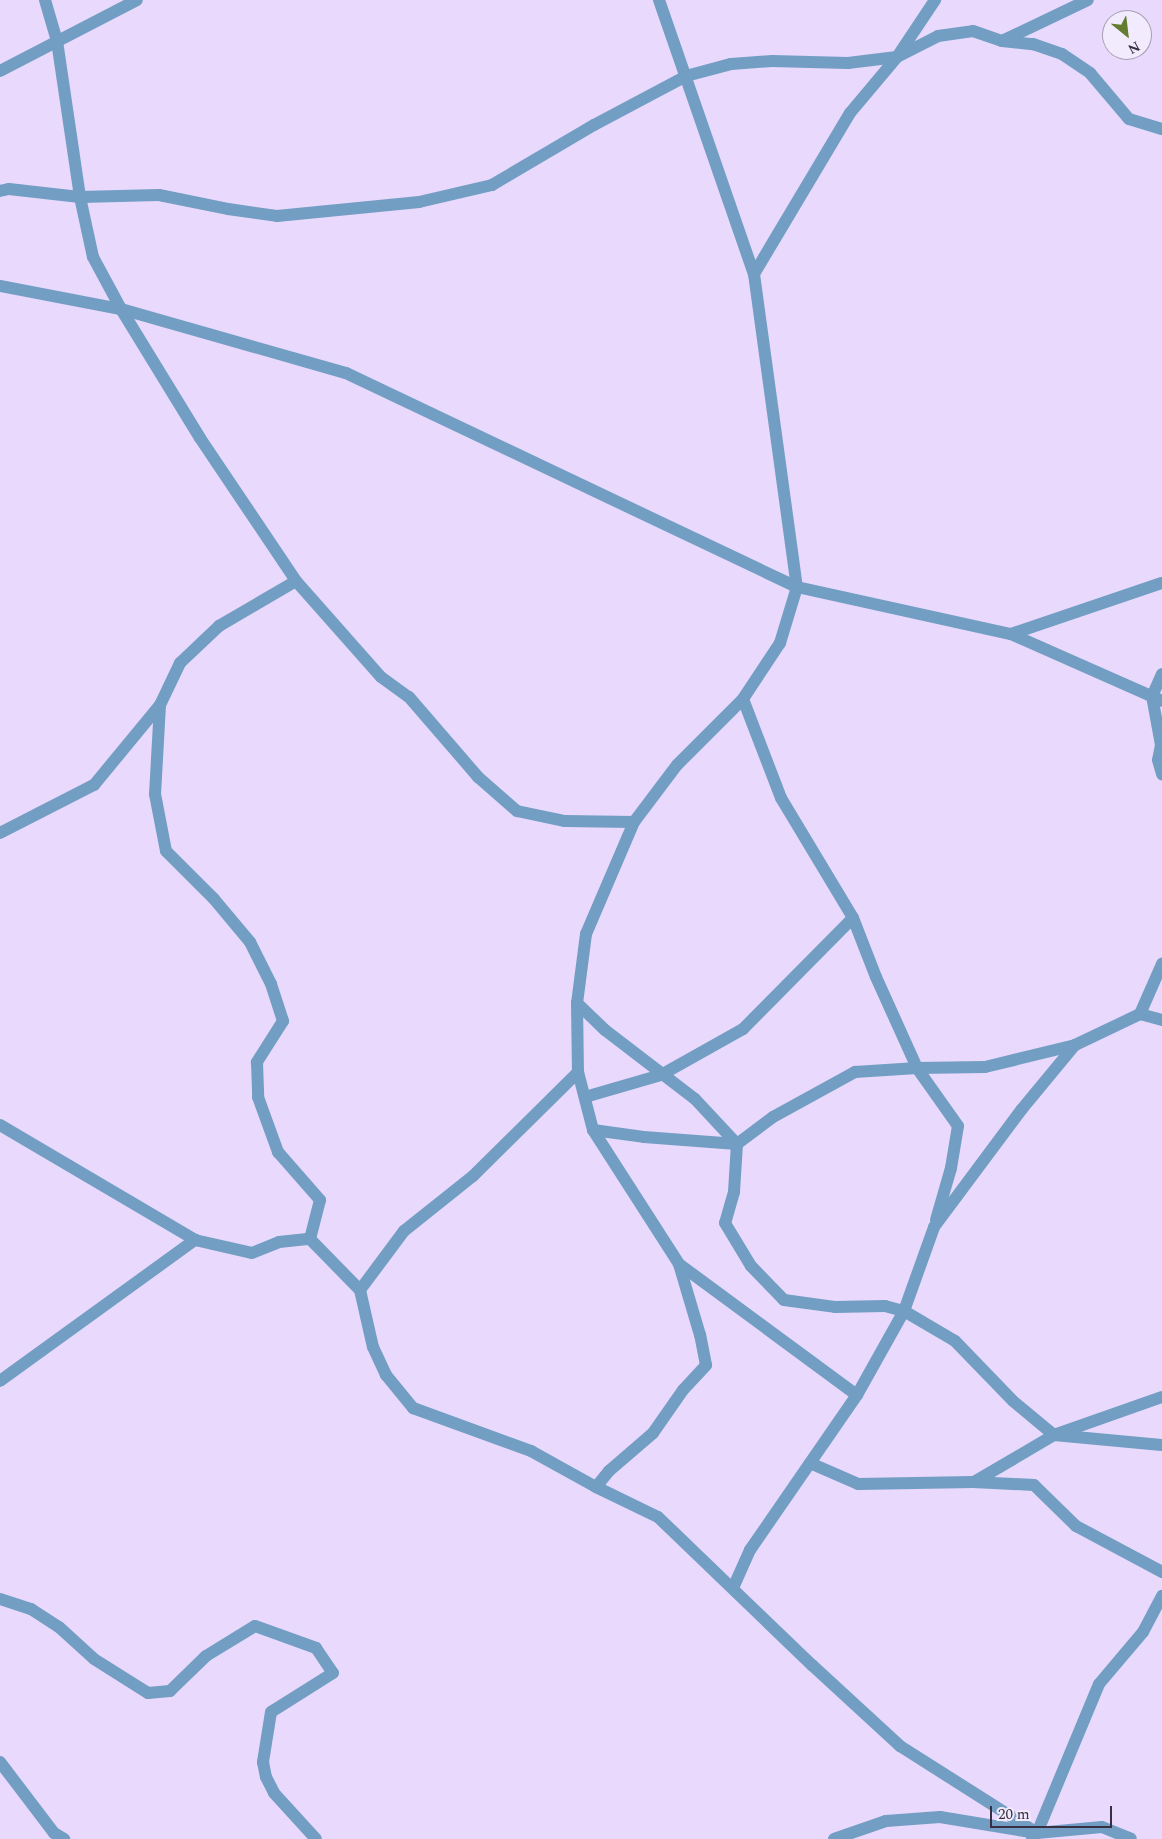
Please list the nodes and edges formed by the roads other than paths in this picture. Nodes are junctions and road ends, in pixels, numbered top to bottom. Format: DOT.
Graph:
graph roads {
  1 [pos="45,0"];
  2 [pos="137,0"];
  3 [pos="659,0"];
  4 [pos="935,0"];
  5 [pos="1088,0"];
  6 [pos="1002,40"];
  7 [pos="57,41"];
  8 [pos="897,57"];
  9 [pos="0,71"];
  10 [pos="686,76"];
  11 [pos="1162,129"];
  12 [pos="0,191"];
  13 [pos="80,197"];
  14 [pos="754,274"];
  15 [pos="0,286"];
  16 [pos="121,309"];
  17 [pos="296,581"];
  18 [pos="1162,583"];
  19 [pos="797,587"];
  20 [pos="1011,634"];
  21 [pos="1162,674"];
  22 [pos="743,699"];
  23 [pos="1157,699"];
  24 [pos="160,705"];
  25 [pos="1162,774"];
  26 [pos="634,822"];
  27 [pos="0,833"];
  28 [pos="853,918"];
  29 [pos="1162,964"];
  30 [pos="577,1003"];
  31 [pos="1140,1014"];
  32 [pos="1162,1020"];
  33 [pos="1075,1046"];
  34 [pos="917,1068"];
  35 [pos="578,1072"];
  36 [pos="661,1075"];
  37 [pos="585,1097"];
  38 [pos="0,1125"];
  39 [pos="593,1130"];
  40 [pos="737,1144"];
  41 [pos="934,1227"];
  42 [pos="310,1239"];
  43 [pos="195,1240"];
  44 [pos="679,1264"];
  45 [pos="360,1290"];
  46 [pos="904,1311"];
  47 [pos="0,1381"];
  48 [pos="857,1395"];
  49 [pos="1162,1397"];
  50 [pos="1054,1435"];
  51 [pos="1162,1445"];
  52 [pos="810,1463"];
  53 [pos="973,1482"];
  54 [pos="596,1487"];
  55 [pos="1162,1572"];
  56 [pos="733,1588"];
  57 [pos="1162,1596"];
  58 [pos="0,1600"];
  59 [pos="0,1762"];
  60 [pos="1033,1836"];
  61 [pos="64,1839"];
  62 [pos="316,1839"];
  63 [pos="834,1839"];
  64 [pos="1131,1839"];
  1 -- 7 [label="street"];
  2 -- 7 [label="street"];
  3 -- 10 [label="street"];
  4 -- 8 [label="street"];
  5 -- 6 [label="street"];
  6 -- 8 [label="street"];
  6 -- 11 [label="street"];
  7 -- 9 [label="street"];
  7 -- 13 [label="street"];
  8 -- 10 [label="street"];
  8 -- 14 [label="street"];
  10 -- 13 [label="street"];
  10 -- 14 [label="street"];
  12 -- 13 [label="street"];
  13 -- 16 [label="street"];
  14 -- 19 [label="street"];
  15 -- 16 [label="street"];
  16 -- 17 [label="street"];
  16 -- 19 [label="street"];
  17 -- 24 [label="street"];
  17 -- 26 [label="street"];
  18 -- 20 [label="street"];
  19 -- 20 [label="street"];
  19 -- 22 [label="street"];
  20 -- 23 [label="street"];
  21 -- 23 [label="street"];
  22 -- 26 [label="street"];
  22 -- 28 [label="street"];
  23 -- 25 [label="street"];
  24 -- 27 [label="street"];
  24 -- 42 [label="street"];
  26 -- 30 [label="street"];
  28 -- 34 [label="street"];
  28 -- 36 [label="street"];
  29 -- 31 [label="street"];
  30 -- 35 [label="street"];
  30 -- 36 [label="street"];
  31 -- 32 [label="street"];
  31 -- 33 [label="street"];
  33 -- 34 [label="street"];
  33 -- 41 [label="street"];
  34 -- 40 [label="street"];
  34 -- 41 [label="street"];
  35 -- 37 [label="street"];
  35 -- 45 [label="street"];
  36 -- 37 [label="street"];
  36 -- 40 [label="street"];
  37 -- 39 [label="street"];
  38 -- 43 [label="street"];
  39 -- 40 [label="street"];
  39 -- 44 [label="street"];
  40 -- 46 [label="street"];
  41 -- 46 [label="street"];
  42 -- 43 [label="street"];
  42 -- 45 [label="street"];
  43 -- 47 [label="street"];
  44 -- 48 [label="street"];
  44 -- 54 [label="street"];
  45 -- 54 [label="street"];
  46 -- 48 [label="street"];
  46 -- 50 [label="street"];
  48 -- 52 [label="street"];
  49 -- 50 [label="street"];
  50 -- 51 [label="street"];
  50 -- 53 [label="street"];
  52 -- 53 [label="street"];
  52 -- 56 [label="street"];
  53 -- 55 [label="street"];
  54 -- 56 [label="street"];
  56 -- 60 [label="street"];
  57 -- 60 [label="street"];
  58 -- 62 [label="street"];
  59 -- 61 [label="street"];
  60 -- 63 [label="street"];
  60 -- 64 [label="street"];
}
